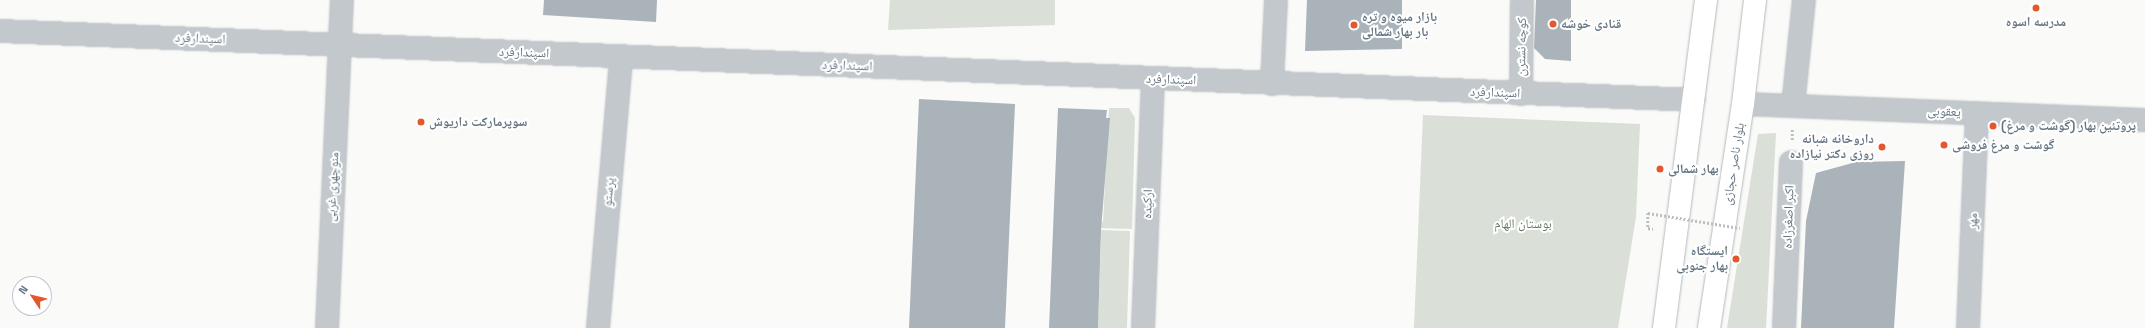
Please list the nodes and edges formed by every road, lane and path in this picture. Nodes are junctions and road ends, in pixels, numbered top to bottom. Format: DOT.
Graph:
graph roads {
  1 [pos="342,0"];
  2 [pos="1276,0"];
  3 [pos="1522,0"];
  4 [pos="1706,0"];
  5 [pos="1756,0"];
  6 [pos="1804,0"];
  7 [pos="0,31"];
  8 [pos="340,45"];
  9 [pos="620,57"];
  10 [pos="1153,79"];
  11 [pos="1272,84"];
  12 [pos="1521,94"];
  13 [pos="1694,100"];
  14 [pos="1743,104"];
  15 [pos="1793,106"];
  16 [pos="1977,113"];
  17 [pos="2145,120"];
  18 [pos="1791,162"];
  19 [pos="1648,228"];
  20 [pos="1740,228"];
  21 [pos="327,328"];
  22 [pos="598,328"];
  23 [pos="1143,328"];
  24 [pos="1664,328"];
  25 [pos="1709,328"];
  26 [pos="1784,328"];
  27 [pos="1968,328"];
  1 -- 8 [label="street, منوچهری غربی"];
  2 -- 11 [label="street"];
  3 -- 12 [label="street, کوچه نسترن"];
  4 -- 13 [label="main road"];
  5 -- 14 [label="main road, بلوار ناصر حجازی"];
  6 -- 15 [label="street"];
  7 -- 8 [label="street, اسپندارفرد"];
  8 -- 9 [label="street, اسپندارفرد"];
  8 -- 21 [label="street, منوچهری غربی"];
  9 -- 10 [label="street, اسپندارفرد"];
  9 -- 22 [label="street, پرستو"];
  10 -- 11 [label="street, اسپندارفرد"];
  10 -- 23 [label="street, ارکیده"];
  11 -- 12 [label="street, اسپندارفرد"];
  12 -- 13 [label="street, اسپندارفرد"];
  13 -- 24 [label="main road"];
  14 -- 15 [label="street, یعقوبی"];
  14 -- 25 [label="main road, بلوار ناصر حجازی"];
  15 -- 16 [label="street, یعقوبی"];
  15 -- 18 [label="path"];
  16 -- 17 [label="street, یعقوبی"];
  16 -- 27 [label="street, مهر"];
  18 -- 26 [label="street, اکبر اصغرزاده"];
  19 -- 20 [label="path, bridge"];
}
